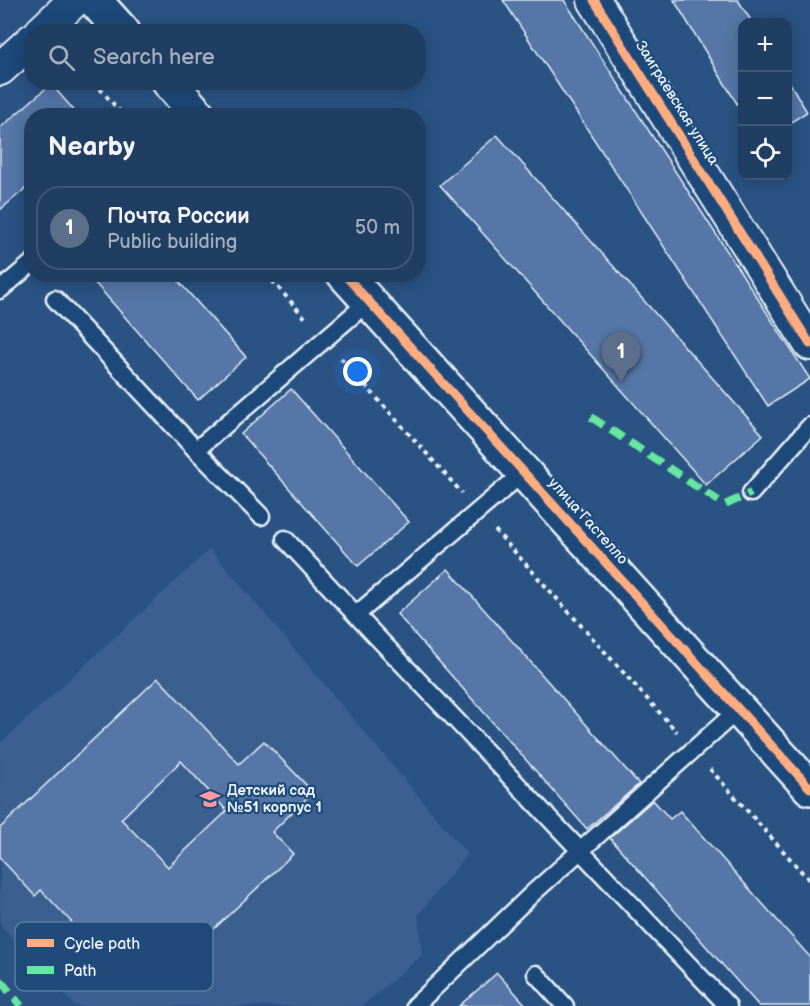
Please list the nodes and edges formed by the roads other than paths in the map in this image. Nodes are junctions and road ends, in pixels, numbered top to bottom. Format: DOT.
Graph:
graph roads {
  1 [pos="75,0"];
  2 [pos="94,0"];
  3 [pos="594,0"];
  4 [pos="50,24"];
  5 [pos="116,24"];
  6 [pos="24,47"];
  7 [pos="0,69"];
  8 [pos="176,90"];
  9 [pos="192,108"];
  10 [pos="24,270"];
  11 [pos="351,282"];
  12 [pos="0,290"];
  13 [pos="55,299"];
  14 [pos="368,302"];
  15 [pos="810,344"];
  16 [pos="810,426"];
  17 [pos="196,450"];
  18 [pos="524,472"];
  19 [pos="751,493"];
  20 [pos="261,516"];
  21 [pos="285,539"];
  22 [pos="356,615"];
  23 [pos="739,710"];
  24 [pos="810,788"];
  25 [pos="579,852"];
  26 [pos="536,974"];
  27 [pos="415,1006"];
  28 [pos="565,1006"];
  29 [pos="728,1006"];
  1 -- 4 [label="street"];
  2 -- 5 [label="street"];
  3 -- 15 [label="street, Заиграевская улица"];
  6 -- 7 [label="street"];
  8 -- 9 [label="street"];
  10 -- 12 [label="lane"];
  11 -- 14 [label="street, улица Гастелло"];
  13 -- 17 [label="lane"];
  14 -- 17 [label="lane"];
  14 -- 18 [label="street, улица Гастелло"];
  16 -- 19 [label="lane"];
  17 -- 20 [label="lane"];
  18 -- 22 [label="lane"];
  18 -- 23 [label="street, улица Гастелло"];
  21 -- 22 [label="lane"];
  22 -- 25 [label="lane"];
  23 -- 24 [label="street, улица Гастелло"];
  23 -- 25 [label="lane"];
  25 -- 27 [label="lane"];
  25 -- 29 [label="lane"];
  26 -- 28 [label="lane"];
}
